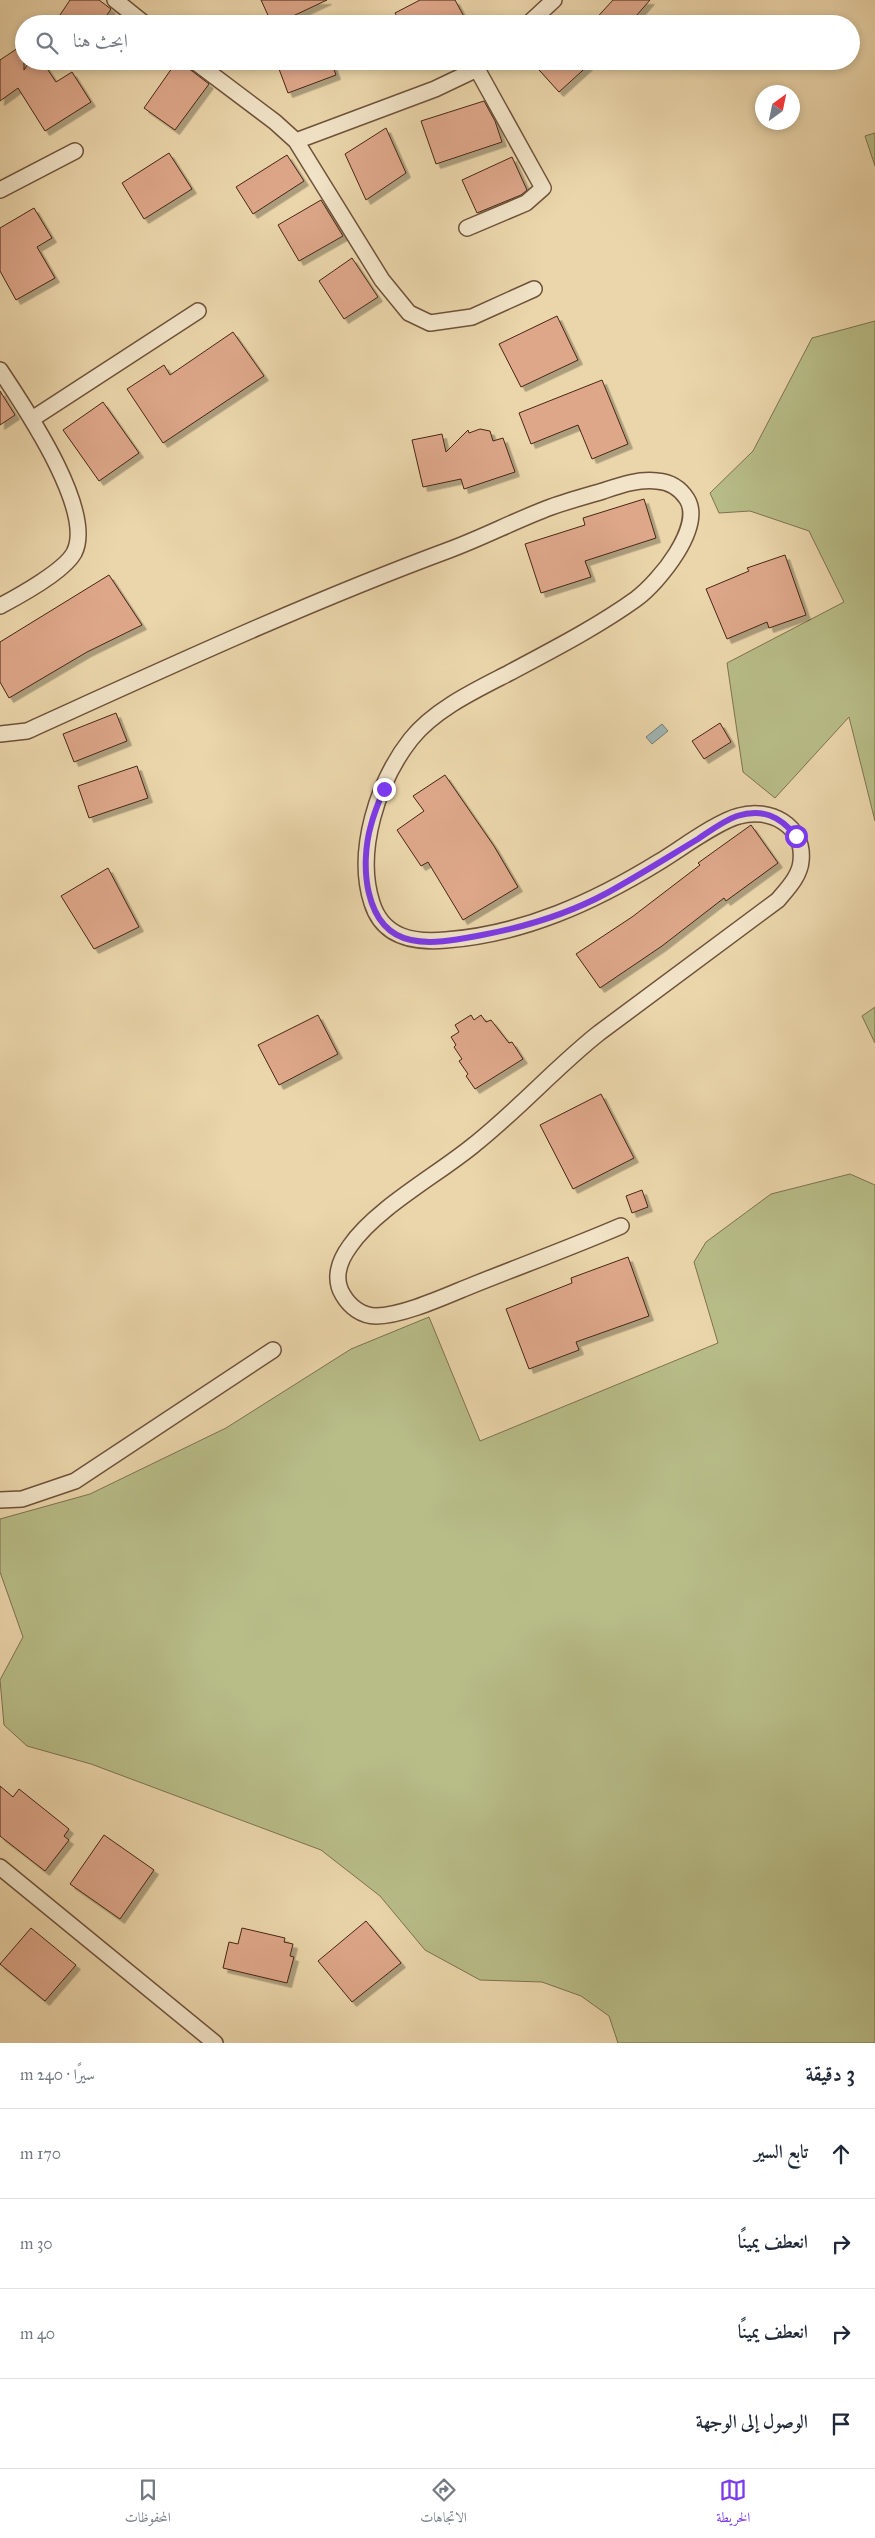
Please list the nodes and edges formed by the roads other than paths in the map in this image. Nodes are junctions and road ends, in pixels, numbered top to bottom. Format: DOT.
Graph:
graph roads {
  1 [pos="115,0"];
  2 [pos="554,0"];
  3 [pos="134,15"];
  4 [pos="538,15"];
  5 [pos="206,70"];
  6 [pos="471,70"];
  7 [pos="483,70"];
  8 [pos="296,141"];
  9 [pos="75,151"];
  10 [pos="0,190"];
  11 [pos="467,228"];
  12 [pos="534,289"];
  13 [pos="198,311"];
  14 [pos="0,370"];
  15 [pos="32,419"];
  16 [pos="0,606"];
  17 [pos="0,734"];
  18 [pos="621,1226"];
  19 [pos="273,1350"];
  20 [pos="0,1500"];
  21 [pos="0,1867"];
  22 [pos="215,2043"];
  1 -- 3 [label="street"];
  2 -- 4 [label="street"];
  5 -- 8 [label="street"];
  6 -- 8 [label="street"];
  7 -- 11 [label="street"];
  8 -- 12 [label="street"];
  9 -- 10 [label="street"];
  13 -- 15 [label="street"];
  14 -- 15 [label="street"];
  15 -- 16 [label="street"];
  17 -- 18 [label="street"];
  19 -- 20 [label="street"];
  21 -- 22 [label="street"];
}
